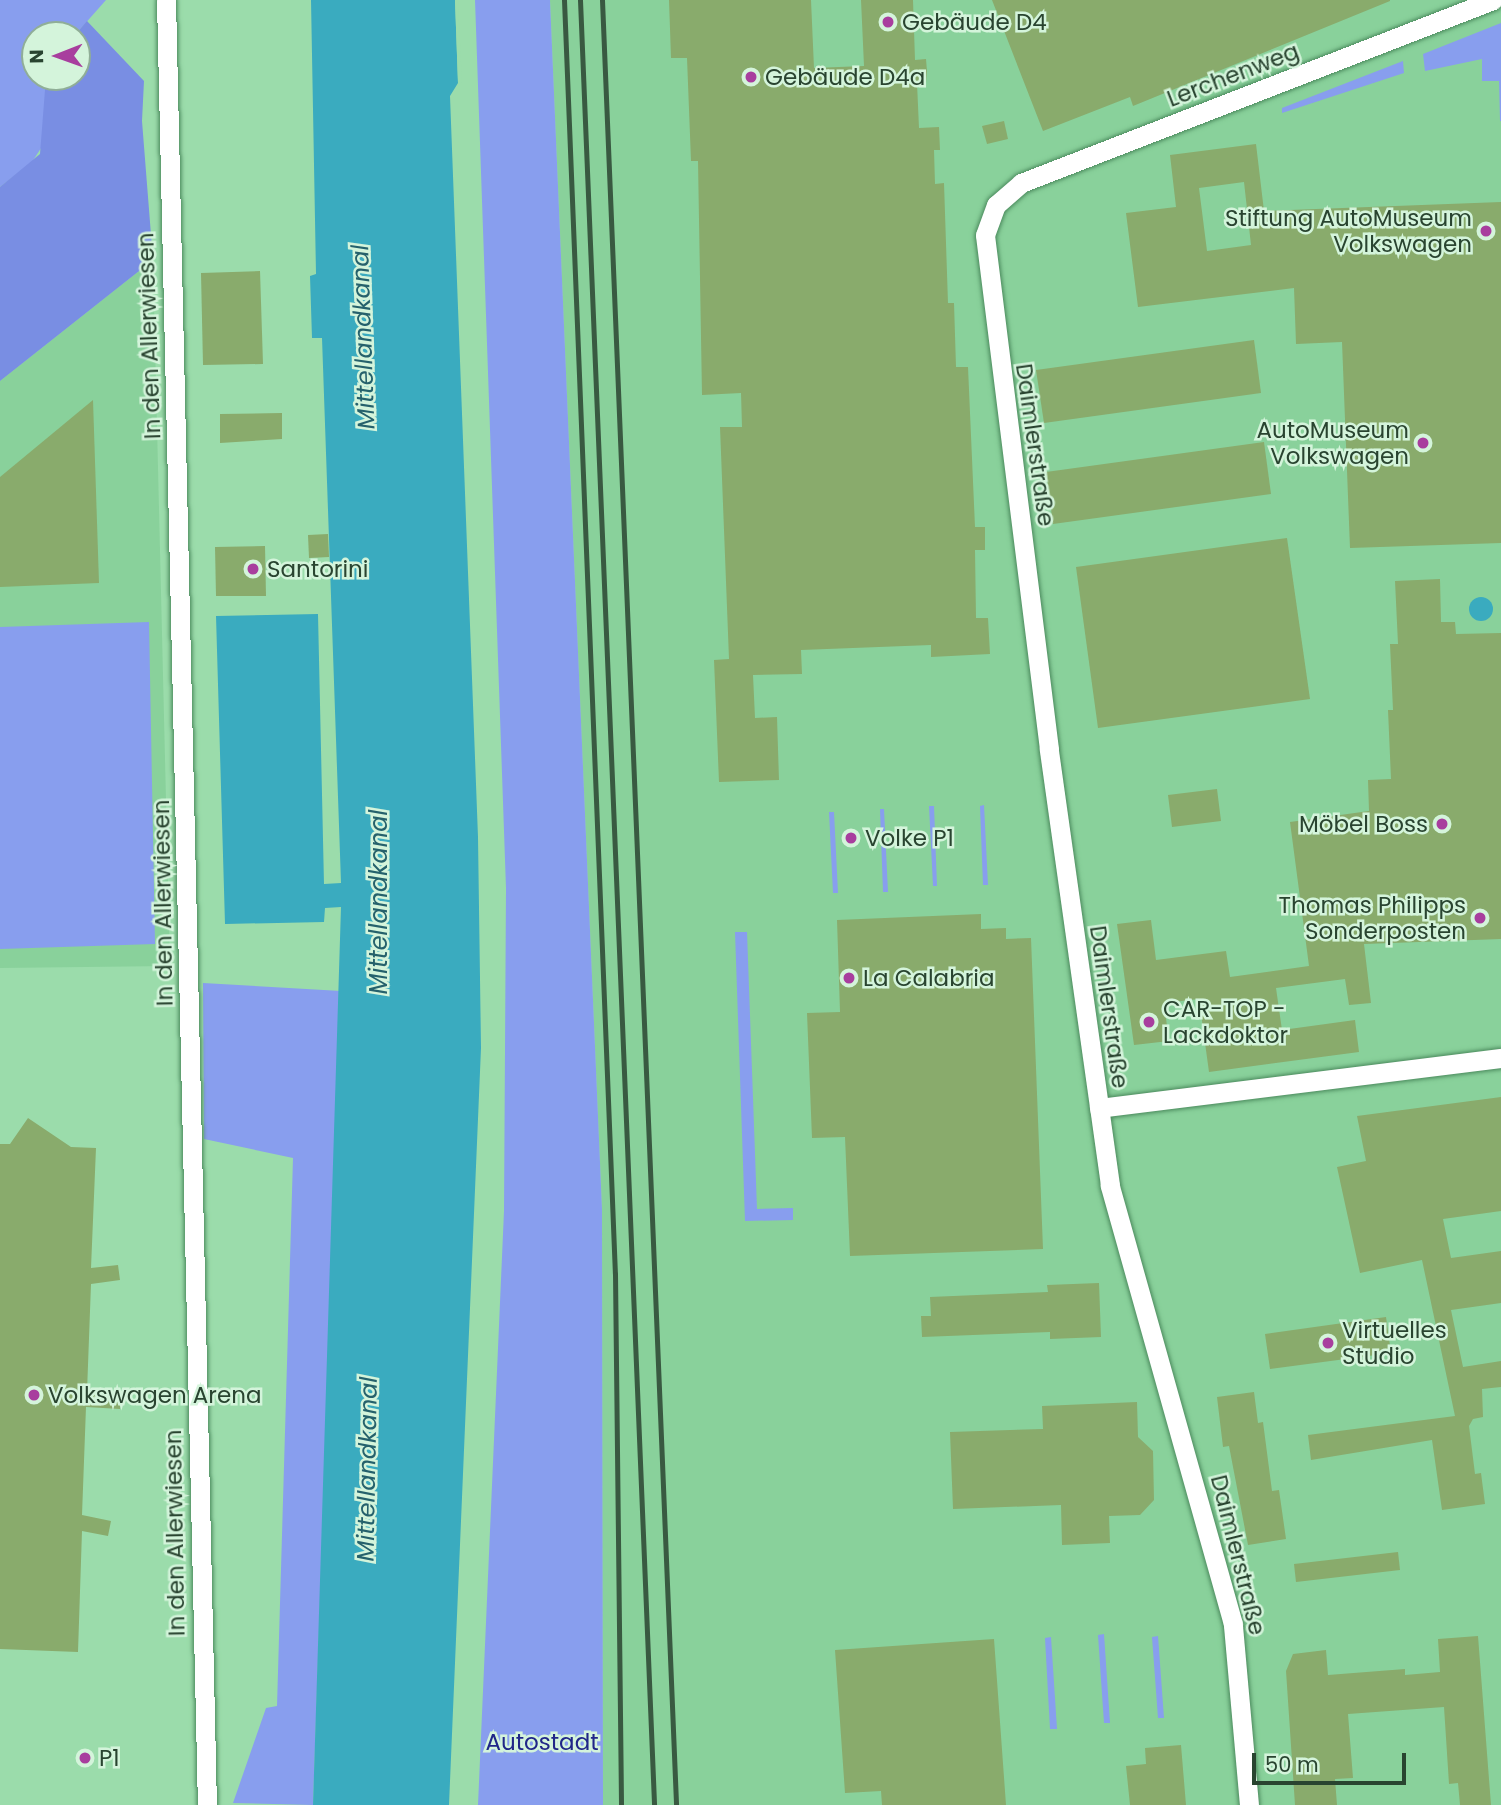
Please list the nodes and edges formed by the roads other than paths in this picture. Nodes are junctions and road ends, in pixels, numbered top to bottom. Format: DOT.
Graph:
graph roads {
  1 [pos="166,0"];
  2 [pos="1493,0"];
  3 [pos="996,205"];
  4 [pos="1501,1058"];
  5 [pos="1098,1108"];
  6 [pos="206,1805"];
  7 [pos="1249,1805"];
  1 -- 6 [label="street, In den Allerwiesen"];
  2 -- 3 [label="street, Lerchenweg"];
  3 -- 5 [label="street, Daimlerstraße"];
  4 -- 5 [label="street"];
  5 -- 7 [label="street, Daimlerstraße"];
}
